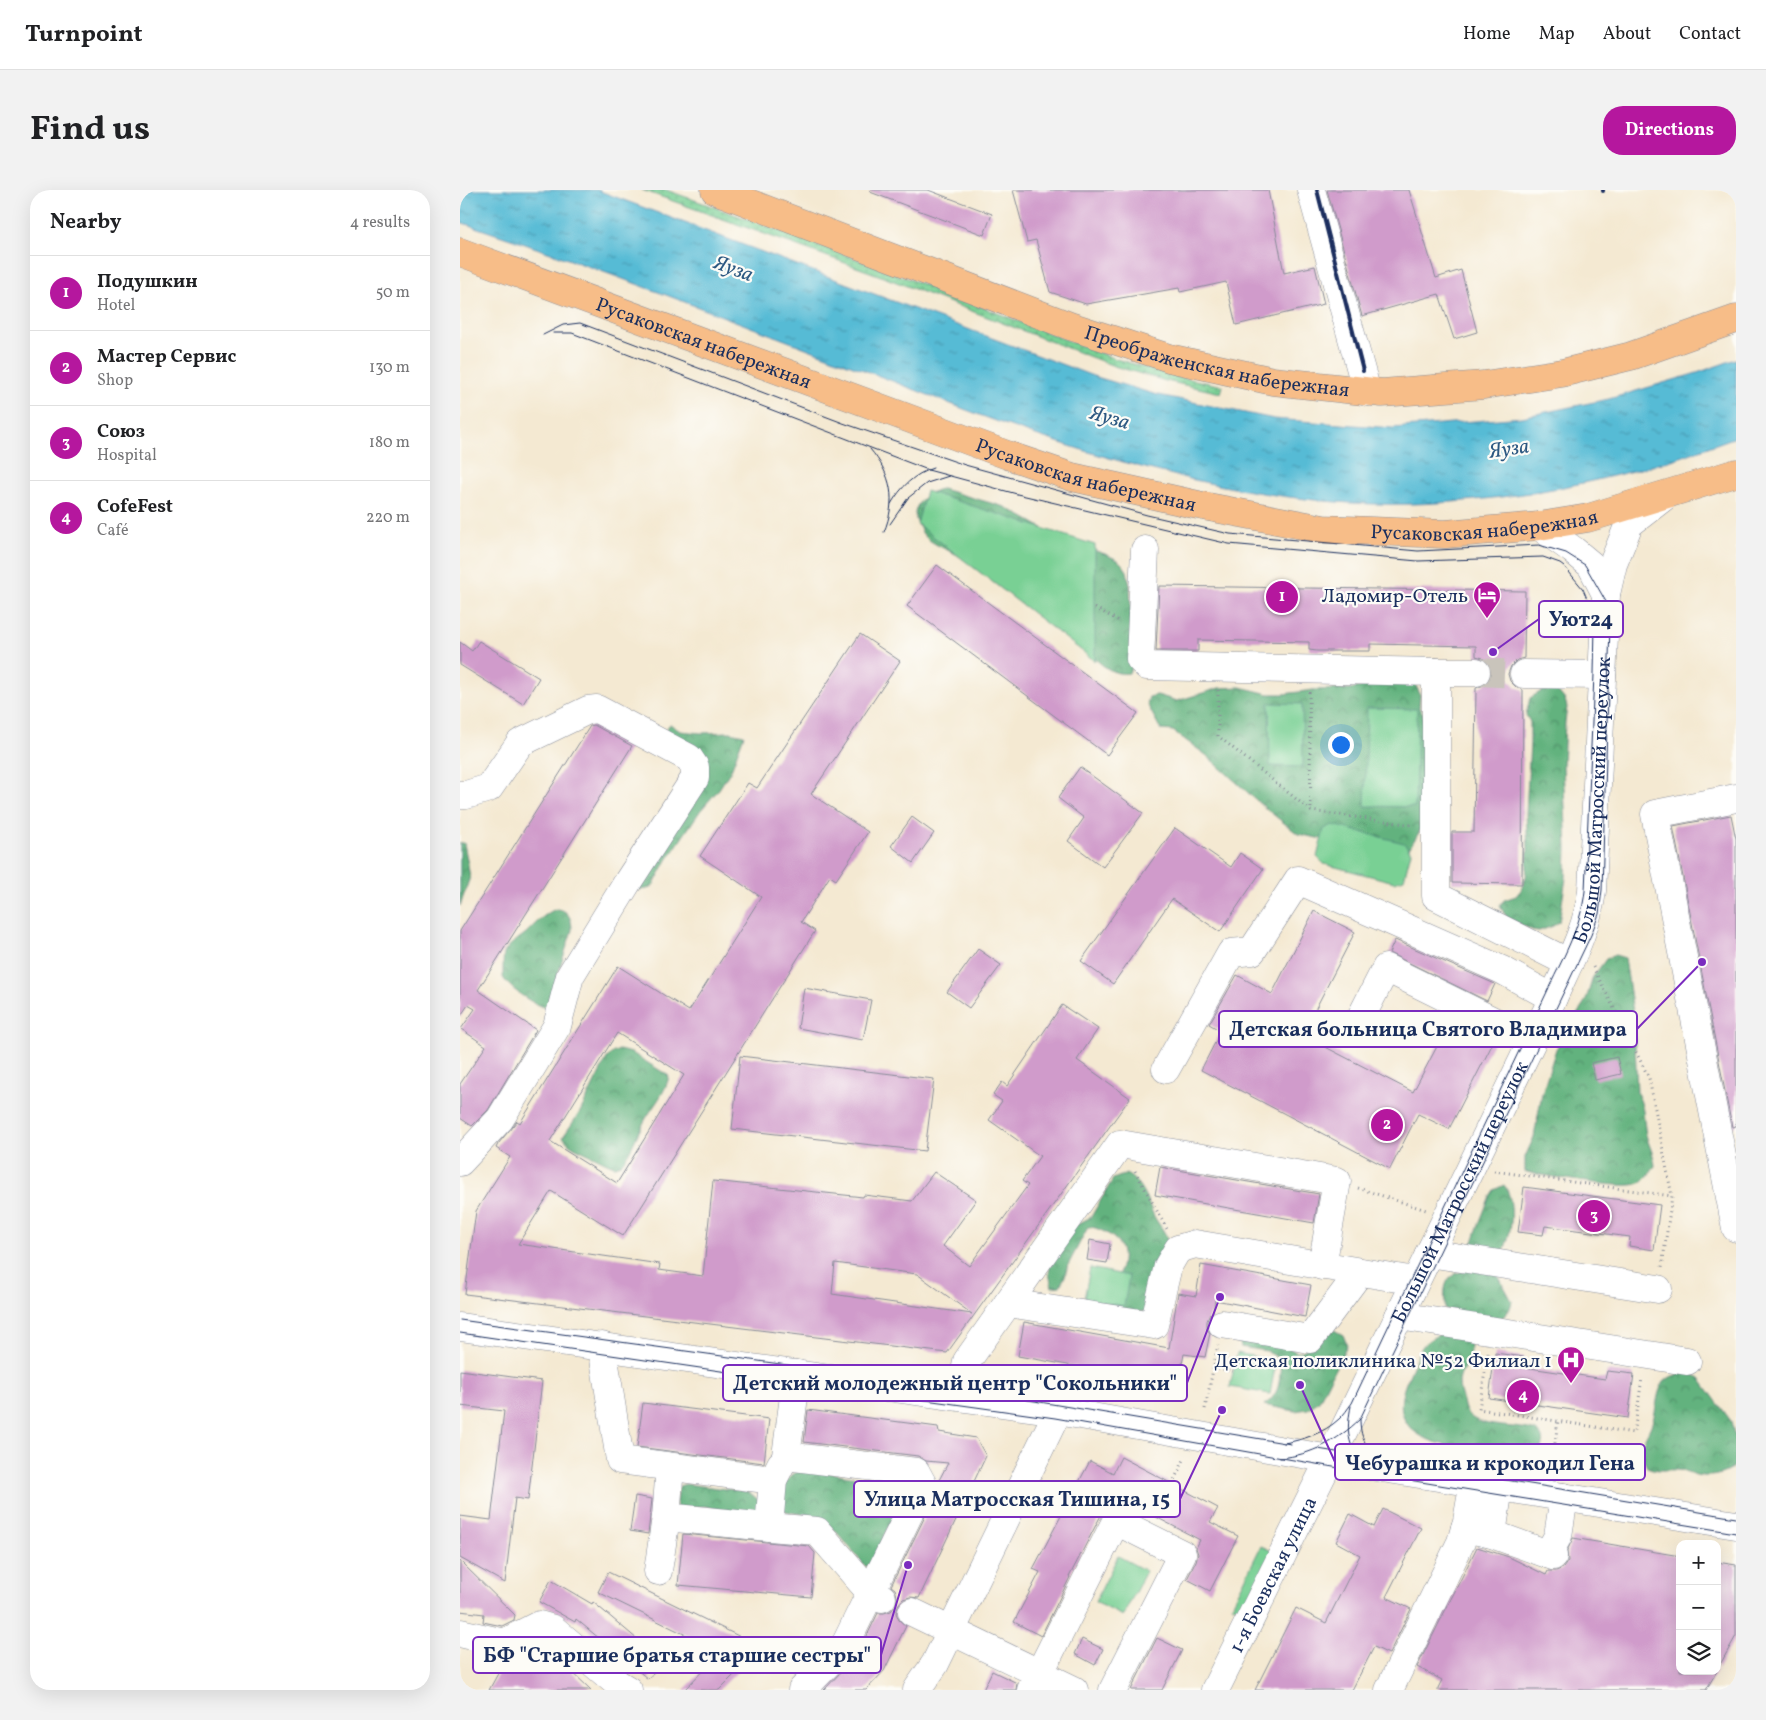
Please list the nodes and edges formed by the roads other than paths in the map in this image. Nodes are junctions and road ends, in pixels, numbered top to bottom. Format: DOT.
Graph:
graph roads {
  1 [pos="715,190"];
  2 [pos="1311,190"];
  3 [pos="460,252"];
  4 [pos="1736,319"];
  5 [pos="1367,392"];
  6 [pos="1736,473"];
  7 [pos="1665,496"];
  8 [pos="1539,526"];
  9 [pos="1145,550"];
  10 [pos="1606,594"];
  11 [pos="1436,672"];
  12 [pos="1476,672"];
  13 [pos="1524,674"];
  14 [pos="1602,675"];
  15 [pos="460,795"];
  16 [pos="1736,798"];
  17 [pos="1580,962"];
  18 [pos="1553,998"];
  19 [pos="1354,1031"];
  20 [pos="1532,1040"];
  21 [pos="1166,1070"];
  22 [pos="460,1162"];
  23 [pos="1736,1228"];
  24 [pos="1429,1253"];
  25 [pos="1322,1266"];
  26 [pos="1360,1272"];
  27 [pos="1415,1281"];
  28 [pos="1658,1289"];
  29 [pos="1008,1303"];
  30 [pos="1399,1316"];
  31 [pos="1222,1324"];
  32 [pos="460,1327"];
  33 [pos="602,1346"];
  34 [pos="1686,1361"];
  35 [pos="797,1374"];
  36 [pos="961,1396"];
  37 [pos="1058,1411"];
  38 [pos="786,1456"];
  39 [pos="1330,1459"];
  40 [pos="670,1467"];
  41 [pos="773,1480"];
  42 [pos="1486,1484"];
  43 [pos="1564,1497"];
  44 [pos="666,1517"];
  45 [pos="1736,1525"];
  46 [pos="769,1527"];
  47 [pos="1465,1528"];
  48 [pos="1492,1534"];
  49 [pos="658,1571"];
  50 [pos="876,1595"];
  51 [pos="912,1612"];
  52 [pos="950,1631"];
  53 [pos="460,1633"];
  54 [pos="1035,1682"];
  55 [pos="628,1690"];
  56 [pos="802,1690"];
  57 [pos="917,1690"];
  58 [pos="1074,1690"];
  59 [pos="1113,1690"];
  60 [pos="1215,1690"];
  61 [pos="1389,1690"];
  1 -- 5 [label="main road, Преображенская набережная"];
  2 -- 5 [label="street"];
  3 -- 8 [label="main road, Русаковская набережная"];
  4 -- 5 [label="main road, Преображенская набережная"];
  6 -- 7 [label="main road, Русаковская набережная"];
  7 -- 8 [label="main road, Русаковская набережная"];
  7 -- 10 [label="street, Большой Матросский переулок"];
  8 -- 10 [label="street"];
  9 -- 11 [label="street"];
  10 -- 14 [label="street, Большой Матросский переулок"];
  11 -- 12 [label="street"];
  11 -- 17 [label="street"];
  13 -- 14 [label="street"];
  14 -- 17 [label="street, Большой Матросский переулок"];
  15 -- 22 [label="street"];
  16 -- 23 [label="street"];
  17 -- 18 [label="street, Большой Матросский переулок"];
  18 -- 20 [label="street, Большой Матросский переулок"];
  18 -- 21 [label="street"];
  19 -- 20 [label="street"];
  20 -- 24 [label="street, Большой Матросский переулок"];
  24 -- 27 [label="street, Большой Матросский переулок"];
  24 -- 28 [label="street"];
  25 -- 26 [label="street"];
  25 -- 29 [label="street"];
  25 -- 29 [label="street"];
  26 -- 27 [label="street"];
  26 -- 31 [label="street"];
  27 -- 30 [label="street, Большой Матросский переулок"];
  29 -- 36 [label="street"];
  30 -- 34 [label="street"];
  30 -- 39 [label="street, Большой Матросский переулок"];
  32 -- 33 [label="street"];
  33 -- 35 [label="street"];
  33 -- 40 [label="street"];
  35 -- 36 [label="street"];
  35 -- 38 [label="street"];
  36 -- 37 [label="street"];
  37 -- 39 [label="street"];
  37 -- 52 [label="street"];
  38 -- 41 [label="street"];
  38 -- 50 [label="street"];
  39 -- 42 [label="street"];
  39 -- 60 [label="street, 1-я Боевская улица"];
  40 -- 41 [label="street"];
  40 -- 44 [label="street"];
  41 -- 46 [label="street"];
  42 -- 43 [label="street"];
  42 -- 47 [label="street"];
  42 -- 48 [label="street"];
  43 -- 45 [label="street"];
  43 -- 48 [label="street"];
  44 -- 46 [label="street"];
  44 -- 49 [label="street"];
  46 -- 50 [label="street"];
  47 -- 48 [label="street"];
  47 -- 61 [label="street"];
  50 -- 56 [label="street"];
  51 -- 52 [label="street"];
  52 -- 54 [label="street"];
  52 -- 57 [label="street"];
  53 -- 55 [label="street"];
  54 -- 58 [label="street"];
  54 -- 59 [label="street"];
}
